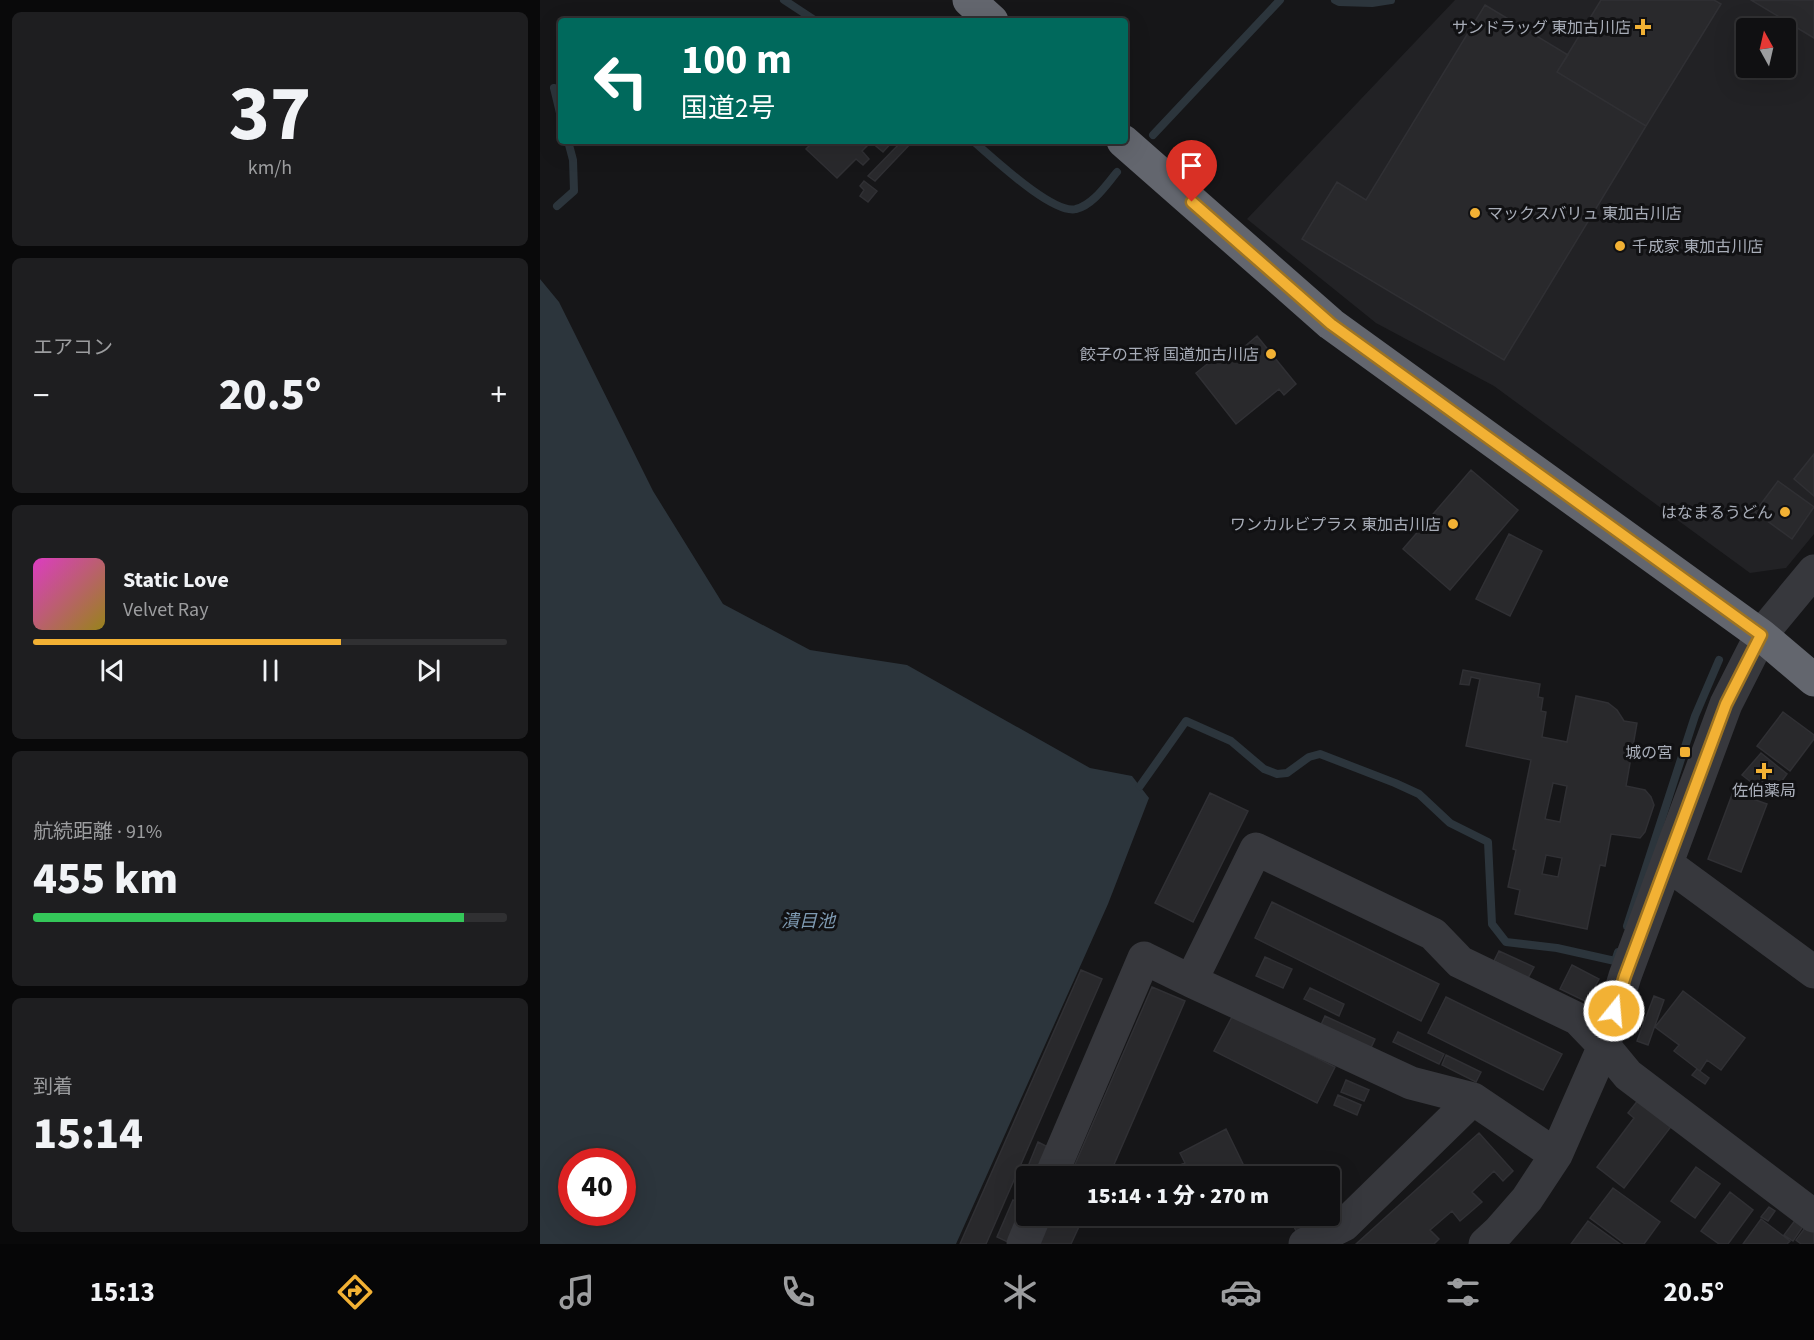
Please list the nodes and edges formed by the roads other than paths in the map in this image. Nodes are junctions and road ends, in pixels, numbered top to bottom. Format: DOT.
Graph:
graph roads {
  1 [pos="969,0"];
  2 [pos="989,18"];
  3 [pos="1126,144"];
  4 [pos="1814,571"];
  5 [pos="1761,635"];
  6 [pos="1814,680"];
  7 [pos="1667,864"];
  8 [pos="1814,972"];
  9 [pos="1191,981"];
  10 [pos="1604,1046"];
  11 [pos="1473,1099"];
  12 [pos="1556,1155"];
  13 [pos="1055,1166"];
  14 [pos="1814,1216"];
  15 [pos="1030,1226"];
  16 [pos="1500,1240"];
  17 [pos="1023,1244"];
  18 [pos="1305,1244"];
  1 -- 2 [label="highway"];
  3 -- 5 [label="highway"];
  4 -- 5 [label="street"];
  5 -- 6 [label="highway"];
  5 -- 7 [label="street"];
  7 -- 8 [label="street"];
  7 -- 10 [label="street"];
  9 -- 10 [label="street"];
  9 -- 11 [label="street"];
  9 -- 13 [label="street"];
  10 -- 12 [label="street"];
  10 -- 14 [label="street"];
  11 -- 12 [label="street"];
  11 -- 18 [label="street"];
  12 -- 16 [label="street"];
  15 -- 17 [label="street"];
}
